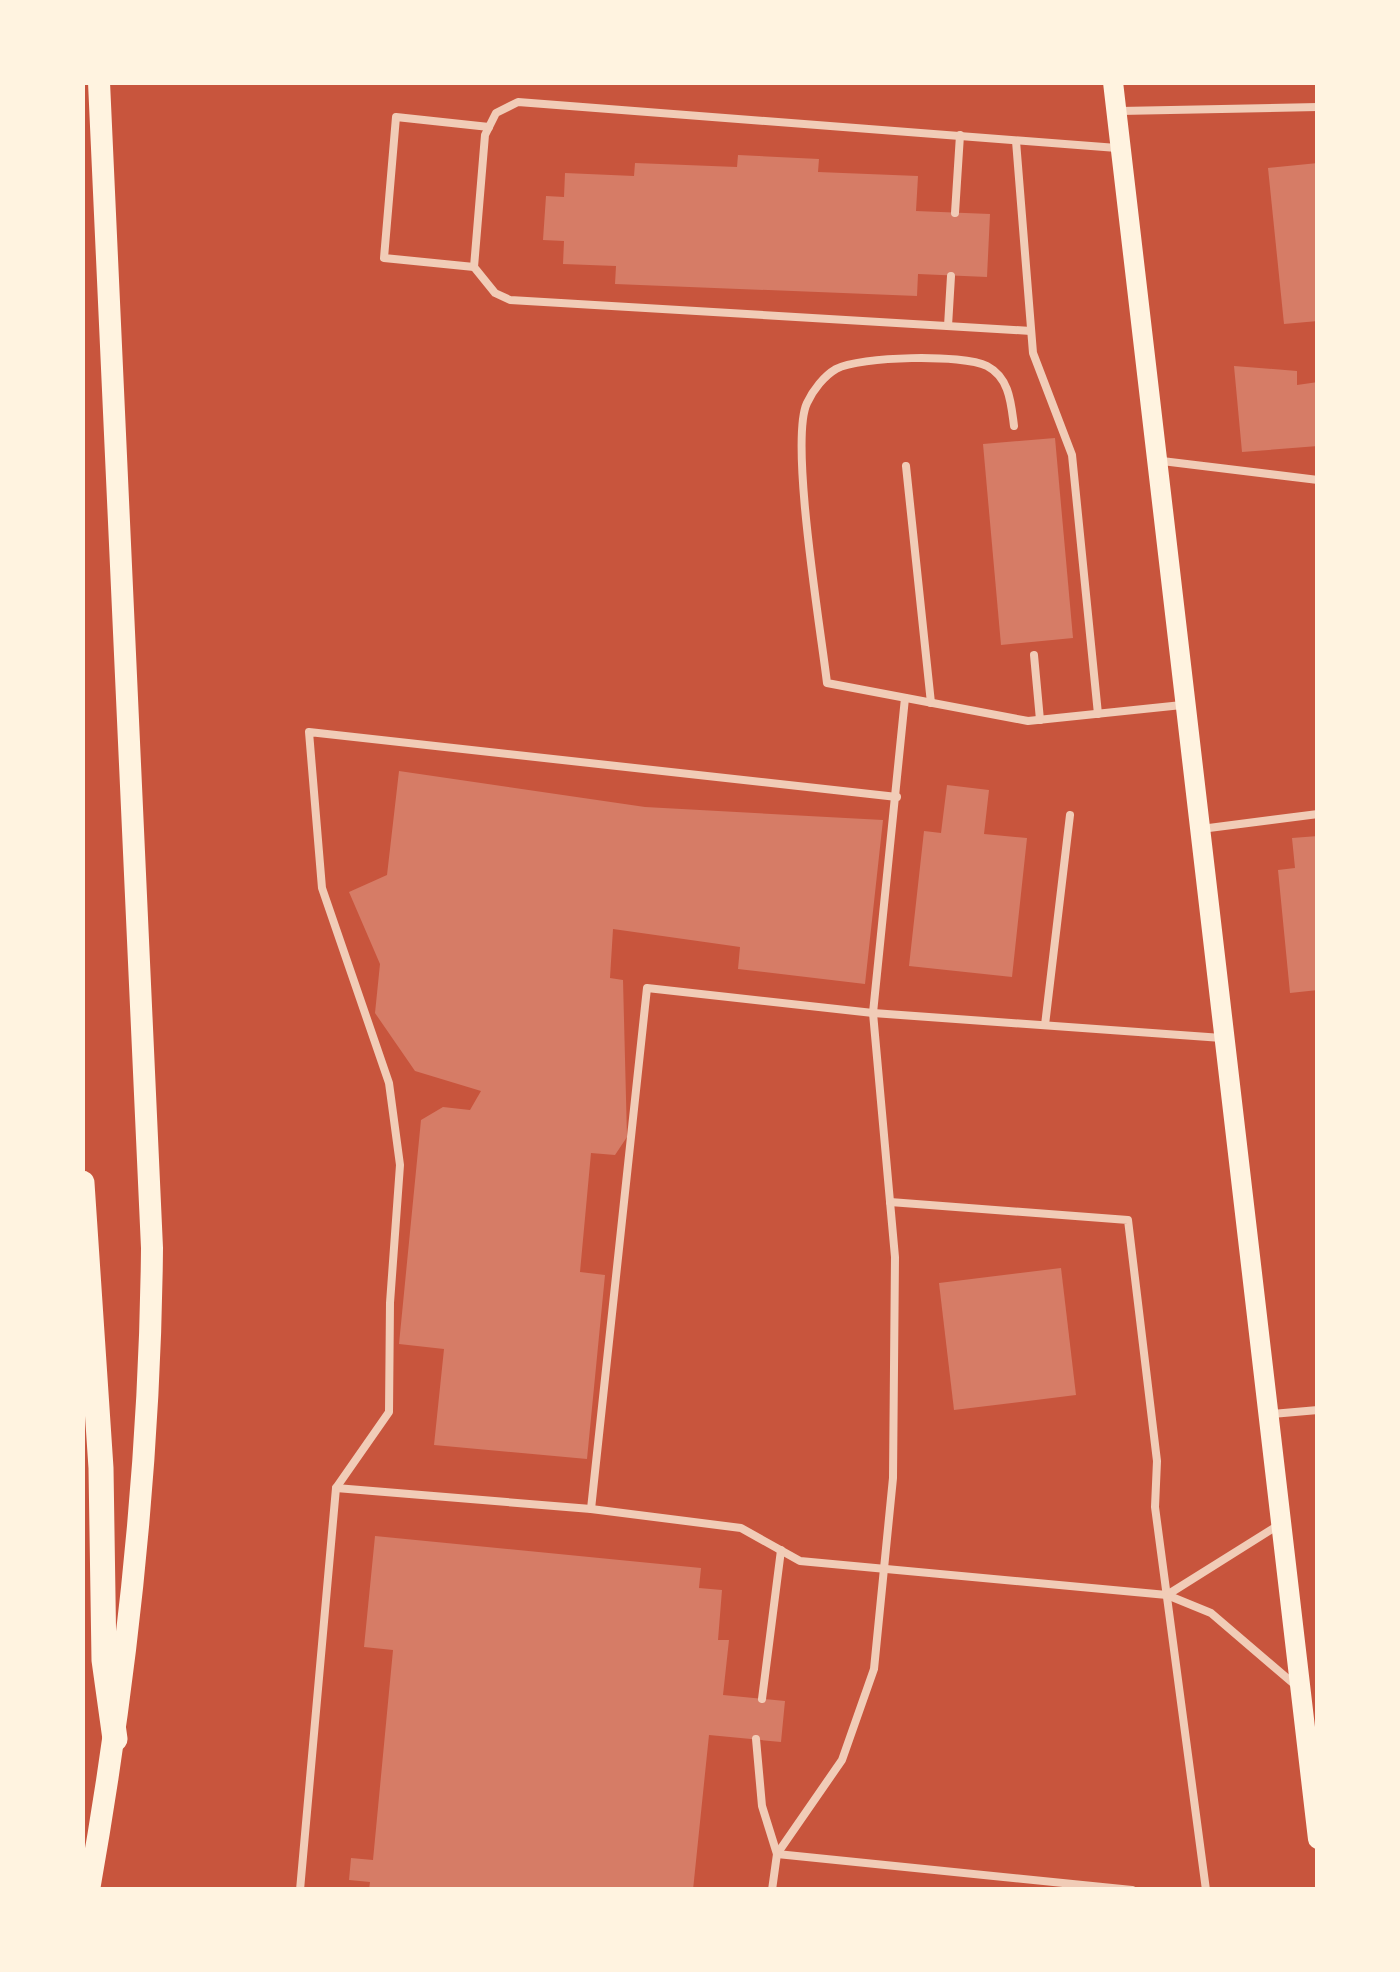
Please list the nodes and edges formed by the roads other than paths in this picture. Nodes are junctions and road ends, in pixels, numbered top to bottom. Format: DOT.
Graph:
graph roads {
  1 [pos="99,82"];
  2 [pos="1113,82"];
  3 [pos="1318,108"];
  4 [pos="1116,111"];
  5 [pos="489,127"];
  6 [pos="960,135"];
  7 [pos="1016,141"];
  8 [pos="1121,147"];
  9 [pos="955,212"];
  10 [pos="474,267"];
  11 [pos="951,276"];
  12 [pos="948,326"];
  13 [pos="1031,331"];
  14 [pos="1014,426"];
  15 [pos="1157,460"];
  16 [pos="906,466"];
  17 [pos="1318,480"];
  18 [pos="1034,655"];
  19 [pos="905,698"];
  20 [pos="931,703"];
  21 [pos="1186,705"];
  22 [pos="1098,714"];
  23 [pos="1040,720"];
  24 [pos="897,797"];
  25 [pos="1318,814"];
  26 [pos="1070,816"];
  27 [pos="1200,828"];
  28 [pos="873,1013"];
  29 [pos="1045,1025"];
  30 [pos="1225,1038"];
  31 [pos="82,1184"];
  32 [pos="890,1202"];
  33 [pos="1318,1410"];
  34 [pos="1268,1414"];
  35 [pos="336,1488"];
  36 [pos="591,1509"];
  37 [pos="1280,1524"];
  38 [pos="781,1550"];
  39 [pos="882,1571"];
  40 [pos="1167,1596"];
  41 [pos="1302,1690"];
  42 [pos="762,1699"];
  43 [pos="115,1739"];
  44 [pos="756,1740"];
  45 [pos="1317,1830"];
  46 [pos="777,1854"];
  47 [pos="1067,1886"];
  48 [pos="89,1890"];
  49 [pos="300,1890"];
  50 [pos="772,1890"];
  51 [pos="1132,1890"];
  52 [pos="1206,1890"];
  1 -- 43 [label="main road"];
  2 -- 4 [label="main road"];
  3 -- 4 [label="lane"];
  4 -- 8 [label="main road"];
  5 -- 6 [label="lane"];
  5 -- 10 [label="lane"];
  5 -- 10 [label="lane"];
  6 -- 7 [label="lane"];
  6 -- 9 [label="lane"];
  7 -- 8 [label="lane"];
  7 -- 13 [label="lane"];
  8 -- 15 [label="main road"];
  10 -- 12 [label="lane"];
  11 -- 12 [label="lane"];
  12 -- 13 [label="lane"];
  13 -- 22 [label="lane"];
  14 -- 19 [label="lane"];
  15 -- 17 [label="lane"];
  15 -- 21 [label="main road"];
  16 -- 20 [label="lane"];
  18 -- 23 [label="lane"];
  19 -- 20 [label="lane"];
  19 -- 24 [label="lane"];
  20 -- 23 [label="lane"];
  21 -- 22 [label="lane"];
  21 -- 27 [label="main road"];
  22 -- 23 [label="lane"];
  24 -- 28 [label="lane"];
  24 -- 35 [label="lane"];
  25 -- 27 [label="lane"];
  26 -- 29 [label="lane"];
  27 -- 30 [label="main road"];
  28 -- 29 [label="lane"];
  28 -- 32 [label="lane"];
  28 -- 36 [label="lane"];
  29 -- 30 [label="lane"];
  30 -- 34 [label="main road"];
  31 -- 43 [label="highway"];
  32 -- 39 [label="lane"];
  32 -- 40 [label="lane"];
  33 -- 34 [label="lane"];
  34 -- 37 [label="main road"];
  35 -- 36 [label="lane"];
  35 -- 49 [label="lane"];
  36 -- 38 [label="lane"];
  37 -- 40 [label="lane"];
  37 -- 41 [label="main road"];
  38 -- 39 [label="lane"];
  38 -- 42 [label="lane"];
  39 -- 40 [label="lane"];
  39 -- 46 [label="lane"];
  40 -- 41 [label="lane"];
  40 -- 52 [label="lane"];
  41 -- 45 [label="main road"];
  43 -- 48 [label="main road"];
  44 -- 46 [label="lane"];
  46 -- 47 [label="lane"];
  46 -- 50 [label="lane"];
  47 -- 51 [label="lane"];
}
